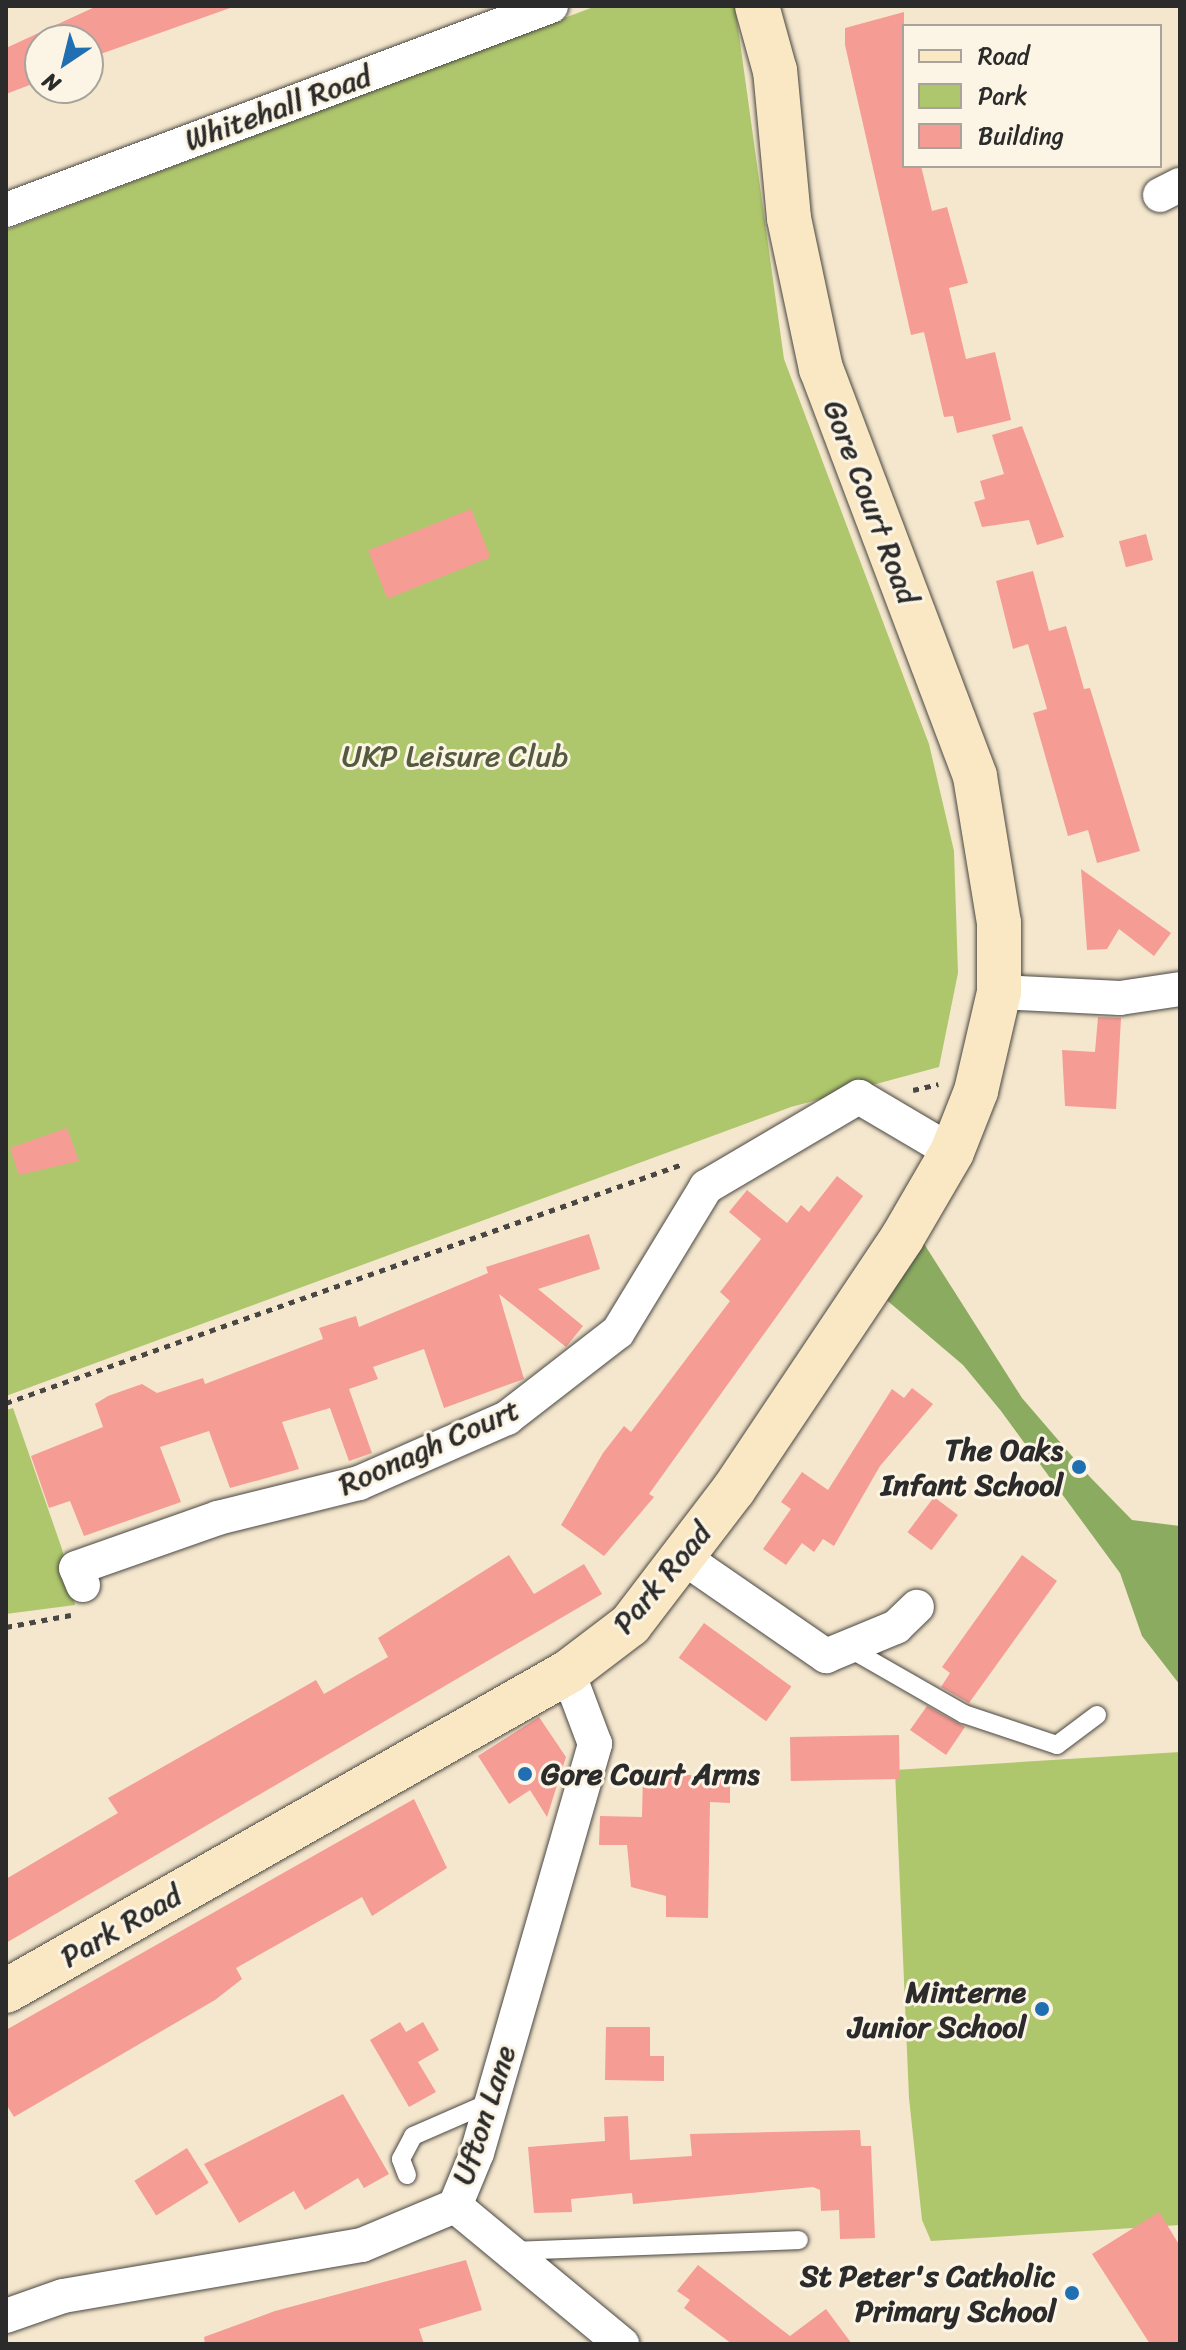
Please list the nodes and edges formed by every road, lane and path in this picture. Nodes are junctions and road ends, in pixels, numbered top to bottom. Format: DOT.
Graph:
graph roads {
  1 [pos="551,6"];
  2 [pos="757,6"];
  3 [pos="6,210"];
  4 [pos="1180,989"];
  5 [pos="999,992"];
  6 [pos="976,1091"];
  7 [pos="859,1097"];
  8 [pos="952,1152"];
  9 [pos="684,1164"];
  10 [pos="6,1403"];
  11 [pos="684,1558"];
  12 [pos="83,1585"];
  13 [pos="917,1607"];
  14 [pos="6,1627"];
  15 [pos="847,1647"];
  16 [pos="568,1672"];
  17 [pos="1097,1715"];
  18 [pos="6,1991"];
  19 [pos="491,2102"];
  20 [pos="407,2175"];
  21 [pos="455,2206"];
  22 [pos="799,2240"];
  23 [pos="511,2251"];
  24 [pos="6,2316"];
  25 [pos="622,2344"];
  1 -- 3 [label="street, Whitehall Road"];
  2 -- 5 [label="street, Gore Court Road"];
  4 -- 5 [label="street"];
  5 -- 6 [label="street, Park Road"];
  6 -- 7 [label="path"];
  6 -- 8 [label="street, Park Road"];
  7 -- 8 [label="street"];
  7 -- 12 [label="street, Roonagh Court"];
  8 -- 11 [label="street, Park Road"];
  9 -- 10 [label="path"];
  11 -- 15 [label="street"];
  11 -- 16 [label="street, Park Road"];
  12 -- 14 [label="path"];
  13 -- 15 [label="street"];
  15 -- 17 [label="lane"];
  16 -- 18 [label="street, Park Road"];
  16 -- 19 [label="street, Ufton Lane"];
  19 -- 20 [label="lane"];
  19 -- 21 [label="street, Ufton Lane"];
  21 -- 23 [label="street"];
  21 -- 24 [label="street, Ufton Lane"];
  22 -- 23 [label="lane"];
  23 -- 25 [label="street"];
}
